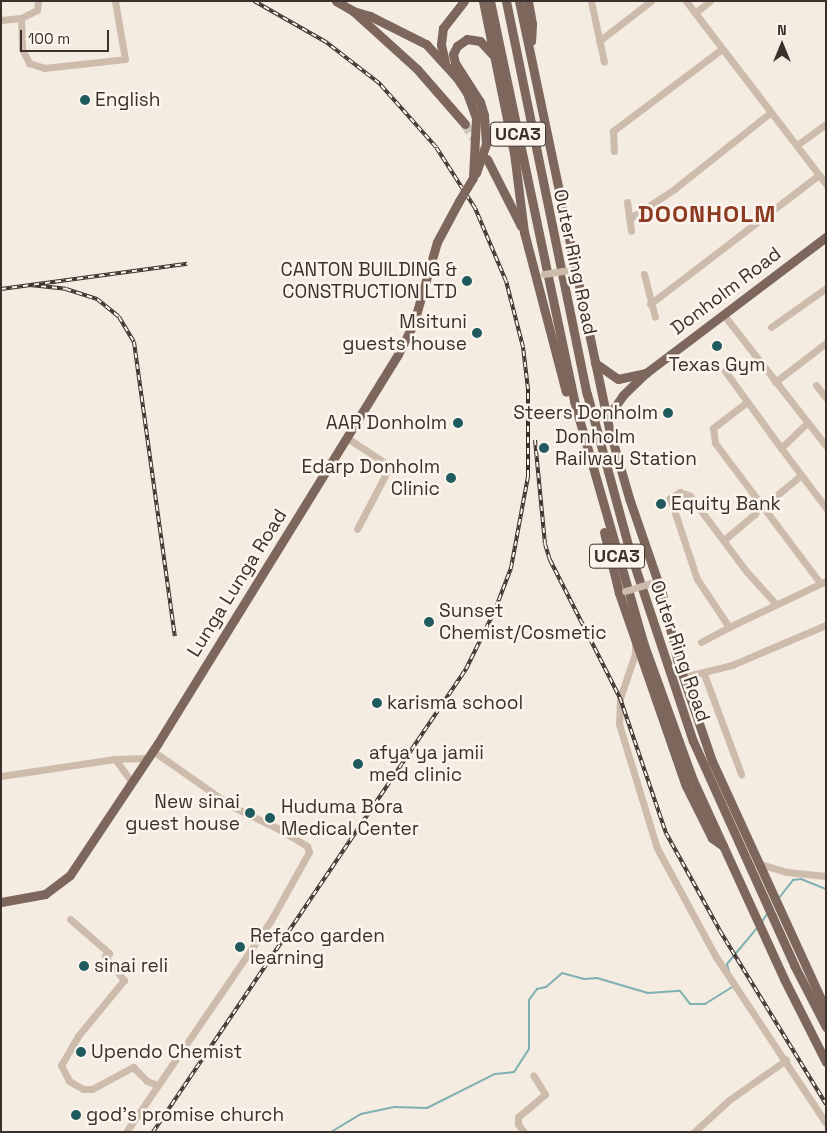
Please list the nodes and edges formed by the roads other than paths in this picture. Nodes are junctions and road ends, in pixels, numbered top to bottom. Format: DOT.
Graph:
graph roads {
  1 [pos="38,1"];
  2 [pos="115,1"];
  3 [pos="336,1"];
  4 [pos="464,1"];
  5 [pos="483,1"];
  6 [pos="490,1"];
  7 [pos="506,1"];
  8 [pos="519,1"];
  9 [pos="528,1"];
  10 [pos="592,1"];
  11 [pos="651,1"];
  12 [pos="686,1"];
  13 [pos="710,1"];
  14 [pos="352,11"];
  15 [pos="695,13"];
  16 [pos="21,18"];
  17 [pos="1,20"];
  18 [pos="599,41"];
  19 [pos="722,49"];
  20 [pos="532,58"];
  21 [pos="495,59"];
  22 [pos="604,62"];
  23 [pos="446,65"];
  24 [pos="771,112"];
  25 [pos="465,124"];
  26 [pos="826,124"];
  27 [pos="797,145"];
  28 [pos="614,151"];
  29 [pos="487,159"];
  30 [pos="819,175"];
  31 [pos="473,178"];
  32 [pos="826,184"];
  33 [pos="627,202"];
  34 [pos="629,219"];
  35 [pos="631,231"];
  36 [pos="524,232"];
  37 [pos="826,237"];
  38 [pos="572,269"];
  39 [pos="644,274"];
  40 [pos="540,275"];
  41 [pos="826,288"];
  42 [pos="650,304"];
  43 [pos="723,314"];
  44 [pos="654,317"];
  45 [pos="771,327"];
  46 [pos="826,343"];
  47 [pos="595,363"];
  48 [pos="725,371"];
  49 [pos="646,372"];
  50 [pos="775,382"];
  51 [pos="816,386"];
  52 [pos="826,398"];
  53 [pos="747,402"];
  54 [pos="607,418"];
  55 [pos="807,423"];
  56 [pos="347,438"];
  57 [pos="826,446"];
  58 [pos="781,448"];
  59 [pos="800,476"];
  60 [pos="762,504"];
  61 [pos="826,508"];
  62 [pos="357,529"];
  63 [pos="725,539"];
  64 [pos="654,582"];
  65 [pos="823,582"];
  66 [pos="622,592"];
  67 [pos="775,603"];
  68 [pos="826,625"];
  69 [pos="729,627"];
  70 [pos="634,639"];
  71 [pos="701,642"];
  72 [pos="704,674"];
  73 [pos="683,677"];
  74 [pos="150,754"];
  75 [pos="115,759"];
  76 [pos="740,774"];
  77 [pos="1,776"];
  78 [pos="132,782"];
  79 [pos="723,847"];
  80 [pos="756,863"];
  81 [pos="826,876"];
  82 [pos="759,878"];
  83 [pos="1,902"];
  84 [pos="70,919"];
  85 [pos="780,923"];
  86 [pos="808,974"];
  87 [pos="806,988"];
  88 [pos="826,1010"];
  89 [pos="826,1027"];
  90 [pos="786,1060"];
  91 [pos="826,1062"];
  92 [pos="533,1075"];
  93 [pos="157,1085"];
  94 [pos="826,1123"];
  95 [pos="126,1132"];
  96 [pos="524,1132"];
  97 [pos="694,1132"];
  1 -- 16 [label="street"];
  2 -- 16 [label="street"];
  3 -- 14 [label="main road"];
  4 -- 23 [label="main road"];
  5 -- 21 [label="main road, Outer Ring Road / UCA3"];
  6 -- 79 [label="main road, Outer Ring Road / UCA3"];
  7 -- 82 [label="main road, Outer Ring Road / UCA3"];
  8 -- 20 [label="main road, Outer Ring Road / UCA3"];
  9 -- 20 [label="main road"];
  10 -- 18 [label="street"];
  11 -- 18 [label="street"];
  12 -- 15 [label="street"];
  13 -- 15 [label="street"];
  14 -- 23 [label="main road, Lunga Lunga Road"];
  14 -- 25 [label="main road"];
  15 -- 19 [label="street"];
  16 -- 17 [label="street"];
  18 -- 22 [label="street"];
  19 -- 24 [label="street"];
  19 -- 28 [label="street"];
  20 -- 38 [label="main road, Outer Ring Road / UCA3"];
  21 -- 31 [label="main road, Lunga Lunga Road"];
  21 -- 36 [label="main road, Outer Ring Road / UCA3"];
  23 -- 31 [label="main road, Lunga Lunga Road"];
  24 -- 27 [label="street"];
  24 -- 34 [label="street"];
  26 -- 27 [label="street"];
  27 -- 30 [label="street"];
  29 -- 36 [label="main road"];
  30 -- 32 [label="street"];
  30 -- 42 [label="street"];
  31 -- 56 [label="main road, Lunga Lunga Road, bridge"];
  33 -- 34 [label="street"];
  34 -- 35 [label="street"];
  36 -- 40 [label="main road, Outer Ring Road / UCA3"];
  37 -- 43 [label="main road, Donholm Road"];
  38 -- 40 [label="street, bridge"];
  38 -- 47 [label="main road, Outer Ring Road / UCA3"];
  39 -- 42 [label="street"];
  40 -- 66 [label="main road, Outer Ring Road / UCA3"];
  41 -- 45 [label="street"];
  42 -- 44 [label="street"];
  43 -- 49 [label="main road, Donholm Road"];
  43 -- 50 [label="street"];
  46 -- 50 [label="street"];
  47 -- 49 [label="main road"];
  47 -- 54 [label="main road, Outer Ring Road / UCA3"];
  48 -- 53 [label="street"];
  49 -- 54 [label="main road"];
  50 -- 55 [label="street"];
  51 -- 52 [label="street"];
  53 -- 58 [label="street"];
  53 -- 60 [label="street"];
  54 -- 64 [label="main road, UCA3"];
  55 -- 57 [label="street"];
  55 -- 58 [label="street"];
  56 -- 62 [label="street"];
  56 -- 74 [label="main road, Lunga Lunga Road"];
  58 -- 59 [label="street"];
  59 -- 60 [label="street"];
  59 -- 61 [label="street"];
  60 -- 63 [label="street"];
  60 -- 65 [label="street"];
  63 -- 67 [label="street"];
  63 -- 69 [label="street"];
  64 -- 66 [label="street, bridge"];
  64 -- 73 [label="main road, UCA3"];
  65 -- 67 [label="street"];
  66 -- 70 [label="main road, Outer Ring Road / UCA3"];
  67 -- 69 [label="street"];
  68 -- 72 [label="street"];
  69 -- 71 [label="street"];
  70 -- 79 [label="main road, Outer Ring Road / UCA3"];
  70 -- 90 [label="street"];
  72 -- 73 [label="street"];
  72 -- 76 [label="street"];
  73 -- 80 [label="main road, UCA3"];
  74 -- 75 [label="street"];
  74 -- 78 [label="main road, Lunga Lunga Road"];
  74 -- 93 [label="street"];
  75 -- 77 [label="street"];
  75 -- 78 [label="street"];
  78 -- 83 [label="main road, Lunga Lunga Road"];
  79 -- 91 [label="main road, Outer Ring Road / UCA3"];
  80 -- 81 [label="street"];
  80 -- 82 [label="main road, UCA3"];
  82 -- 85 [label="main road, UCA3"];
  84 -- 93 [label="street"];
  85 -- 86 [label="main road, UCA3"];
  85 -- 87 [label="main road, UCA3"];
  86 -- 87 [label="main road"];
  86 -- 88 [label="main road, UCA3"];
  87 -- 89 [label="main road, UCA3"];
  90 -- 94 [label="street"];
  90 -- 97 [label="street"];
  92 -- 96 [label="street"];
  93 -- 95 [label="street"];
}
